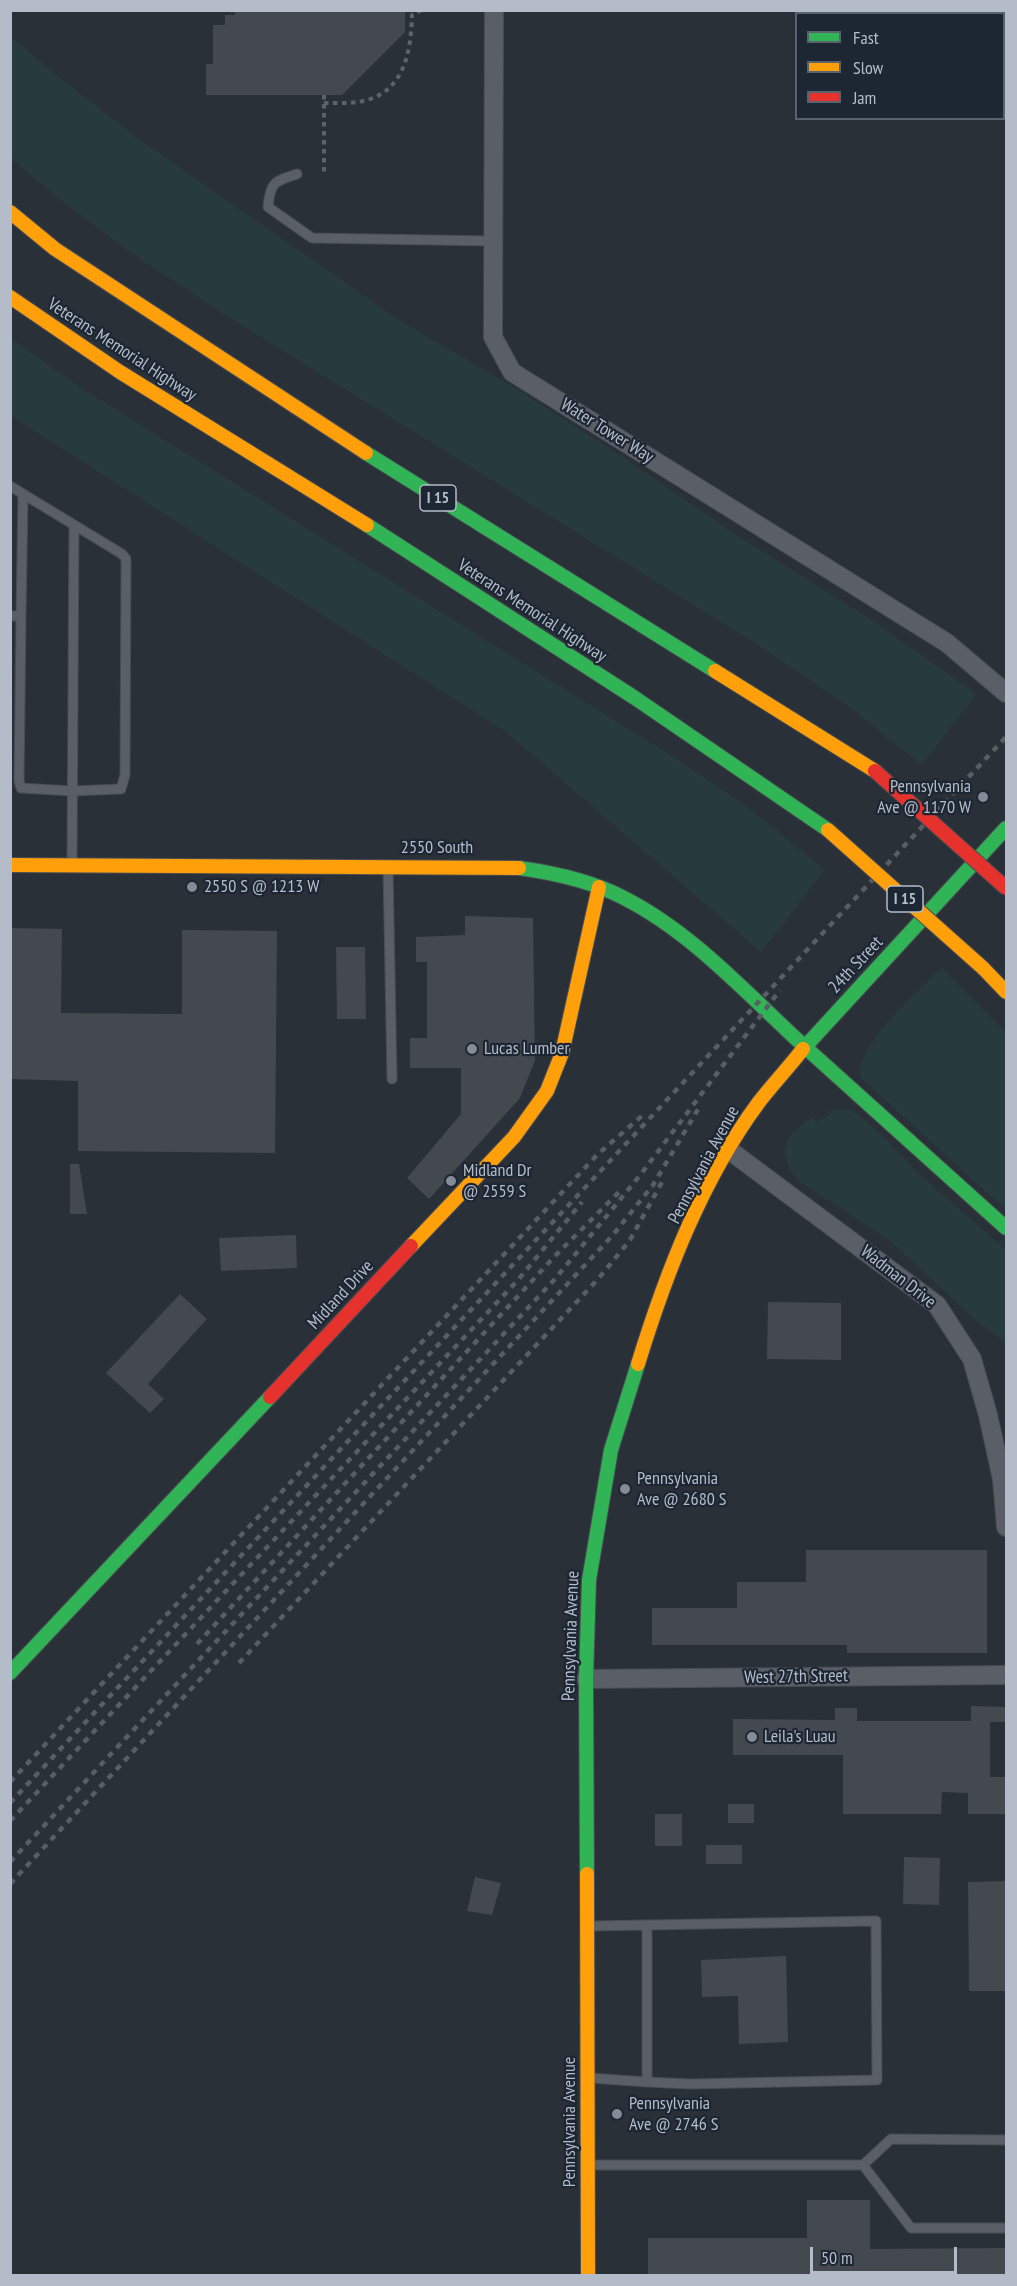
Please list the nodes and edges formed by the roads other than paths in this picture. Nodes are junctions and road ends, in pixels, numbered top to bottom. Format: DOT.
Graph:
graph roads {
  1 [pos="494,10"];
  2 [pos="297,174"];
  3 [pos="10,212"];
  4 [pos="493,241"];
  5 [pos="10,297"];
  6 [pos="10,486"];
  7 [pos="23,494"];
  8 [pos="74,525"];
  9 [pos="10,616"];
  10 [pos="21,616"];
  11 [pos="1006,693"];
  12 [pos="72,791"];
  13 [pos="1006,828"];
  14 [pos="10,865"];
  15 [pos="72,865"];
  16 [pos="388,866"];
  17 [pos="599,887"];
  18 [pos="1006,888"];
  19 [pos="1006,992"];
  20 [pos="805,1047"];
  21 [pos="392,1079"];
  22 [pos="729,1150"];
  23 [pos="1006,1228"];
  24 [pos="1006,1527"];
  25 [pos="10,1673"];
  26 [pos="1006,1675"];
  27 [pos="586,1679"];
  28 [pos="647,1925"];
  29 [pos="587,1927"];
  30 [pos="587,2078"];
  31 [pos="647,2082"];
  32 [pos="1006,2140"];
  33 [pos="588,2165"];
  34 [pos="863,2165"];
  35 [pos="1006,2228"];
  36 [pos="588,2276"];
  1 -- 4 [label="street, Water Tower Way"];
  2 -- 4 [label="lane"];
  3 -- 18 [label="main road, I 15, bridge"];
  4 -- 11 [label="street, Water Tower Way"];
  5 -- 19 [label="main road, Veterans Memorial Highway / I 15, bridge"];
  6 -- 7 [label="lane"];
  7 -- 8 [label="lane"];
  7 -- 10 [label="lane"];
  8 -- 12 [label="lane"];
  8 -- 12 [label="lane"];
  9 -- 10 [label="lane"];
  10 -- 12 [label="lane"];
  12 -- 15 [label="lane"];
  13 -- 20 [label="main road, 24th Street"];
  14 -- 15 [label="main road, 2550 South"];
  15 -- 16 [label="main road, 2550 South"];
  16 -- 17 [label="main road, 2550 South"];
  16 -- 21 [label="lane"];
  17 -- 20 [label="main road, 2550 South"];
  17 -- 25 [label="main road, Midland Drive"];
  20 -- 22 [label="main road, Pennsylvania Avenue"];
  20 -- 23 [label="main road, 2550 South"];
  22 -- 24 [label="street, Wadman Drive"];
  22 -- 27 [label="main road, Pennsylvania Avenue"];
  26 -- 27 [label="street, West 27th Street"];
  27 -- 29 [label="main road, Pennsylvania Avenue"];
  28 -- 29 [label="lane"];
  28 -- 31 [label="lane"];
  28 -- 31 [label="lane"];
  29 -- 30 [label="main road, Pennsylvania Avenue"];
  30 -- 31 [label="lane"];
  30 -- 33 [label="main road, Pennsylvania Avenue"];
  32 -- 34 [label="lane"];
  33 -- 34 [label="lane"];
  33 -- 36 [label="main road, Pennsylvania Avenue"];
  34 -- 35 [label="lane"];
}
